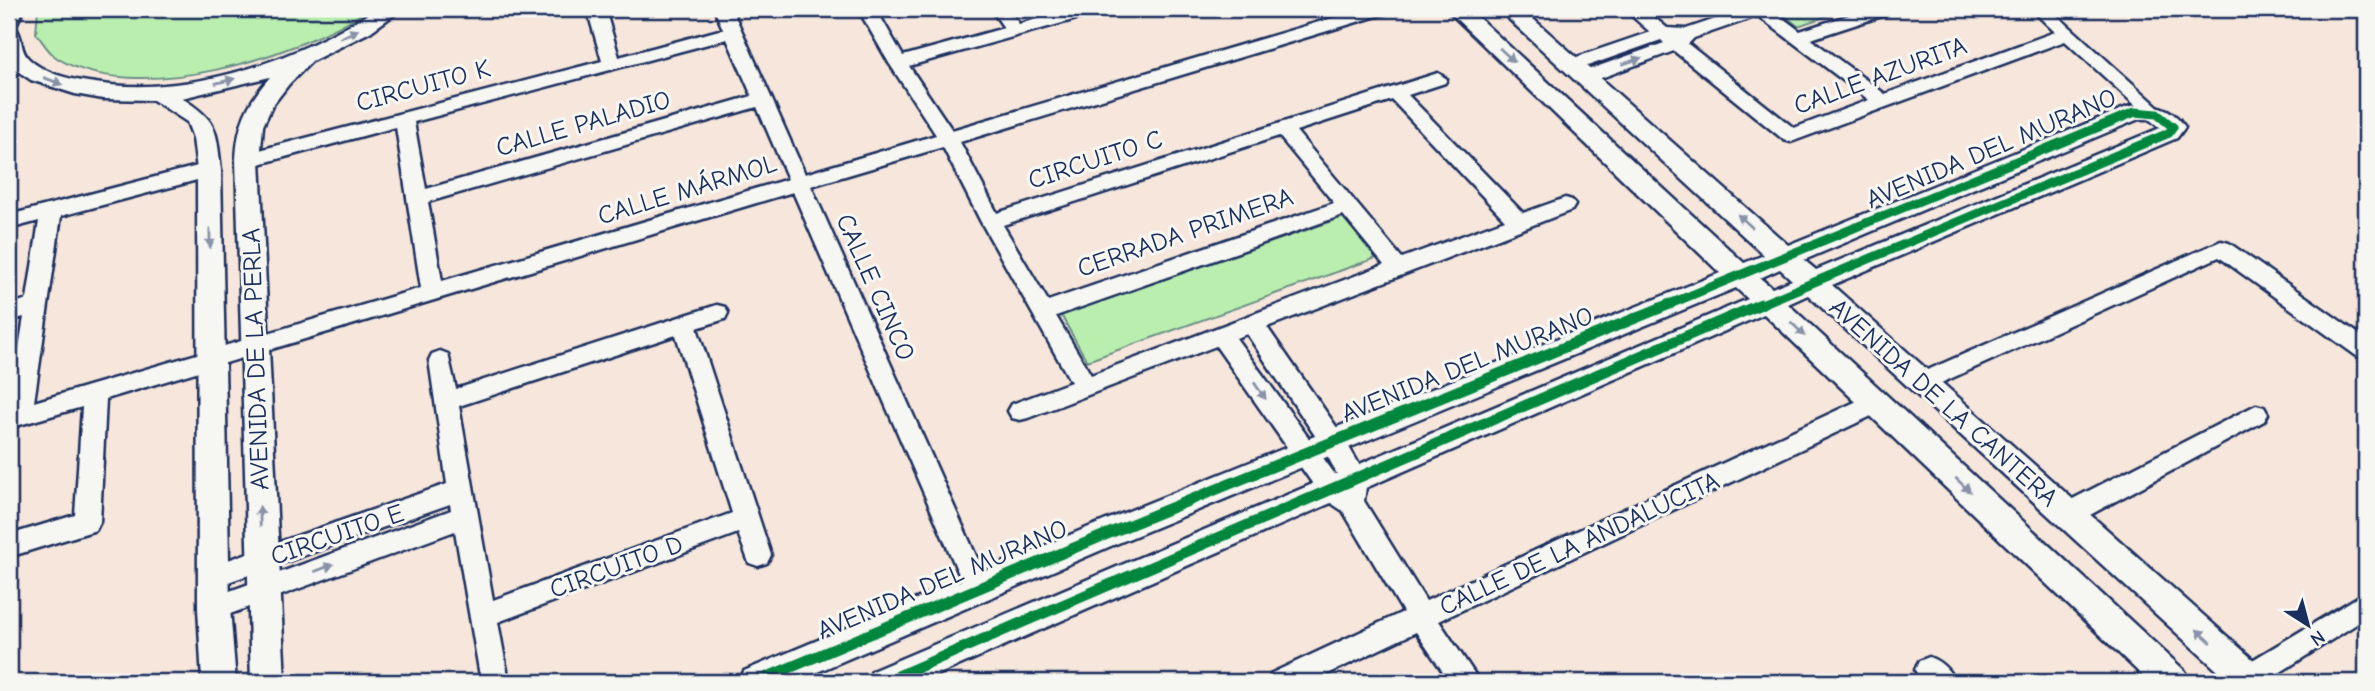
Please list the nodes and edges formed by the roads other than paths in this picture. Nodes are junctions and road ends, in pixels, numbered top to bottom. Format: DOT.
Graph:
graph roads {
  1 [pos="13,9"];
  2 [pos="391,9"];
  3 [pos="596,9"];
  4 [pos="723,9"];
  5 [pos="867,9"];
  6 [pos="1000,9"];
  7 [pos="1091,9"];
  8 [pos="1381,9"];
  9 [pos="1457,9"];
  10 [pos="1509,9"];
  11 [pos="1633,9"];
  12 [pos="1760,9"];
  13 [pos="1885,9"];
  14 [pos="2040,9"];
  15 [pos="9,18"];
  16 [pos="1015,30"];
  17 [pos="734,32"];
  18 [pos="2066,34"];
  19 [pos="1677,37"];
  20 [pos="1799,37"];
  21 [pos="10,49"];
  22 [pos="305,55"];
  23 [pos="612,64"];
  24 [pos="898,64"];
  25 [pos="1579,71"];
  26 [pos="1438,79"];
  27 [pos="158,93"];
  28 [pos="1396,93"];
  29 [pos="763,99"];
  30 [pos="1883,102"];
  31 [pos="2152,110"];
  32 [pos="404,119"];
  33 [pos="1283,128"];
  34 [pos="949,140"];
  35 [pos="248,160"];
  36 [pos="209,170"];
  37 [pos="800,184"];
  38 [pos="418,198"];
  39 [pos="1565,205"];
  40 [pos="1348,206"];
  41 [pos="51,211"];
  42 [pos="1519,221"];
  43 [pos="9,222"];
  44 [pos="991,222"];
  45 [pos="2221,248"];
  46 [pos="1786,258"];
  47 [pos="1397,267"];
  48 [pos="1742,276"];
  49 [pos="1813,283"];
  50 [pos="433,294"];
  51 [pos="1768,301"];
  52 [pos="38,304"];
  53 [pos="1042,312"];
  54 [pos="9,313"];
  55 [pos="717,313"];
  56 [pos="1252,323"];
  57 [pos="684,324"];
  58 [pos="1221,335"];
  59 [pos="255,347"];
  60 [pos="2366,351"];
  61 [pos="212,359"];
  62 [pos="440,359"];
  63 [pos="1922,382"];
  64 [pos="1085,385"];
  65 [pos="93,395"];
  66 [pos="447,401"];
  67 [pos="1876,403"];
  68 [pos="1020,411"];
  69 [pos="2256,414"];
  70 [pos="15,417"];
  71 [pos="1333,442"];
  72 [pos="1304,454"];
  73 [pos="1346,491"];
  74 [pos="462,503"];
  75 [pos="2068,514"];
  76 [pos="748,518"];
  77 [pos="9,546"];
  78 [pos="758,555"];
  79 [pos="262,561"];
  80 [pos="214,576"];
  81 [pos="976,587"];
  82 [pos="262,591"];
  83 [pos="2366,604"];
  84 [pos="214,608"];
  85 [pos="485,615"];
  86 [pos="1421,617"];
  87 [pos="494,676"];
  88 [pos="2252,680"];
  89 [pos="219,682"];
  90 [pos="268,682"];
  91 [pos="756,682"];
  92 [pos="884,682"];
  93 [pos="1282,682"];
  94 [pos="1466,682"];
  95 [pos="2173,682"];
  1 -- 15 [label="street"];
  22 -- 2 [label="street, one-way"];
  3 -- 23 [label="street"];
  4 -- 17 [label="street, CALLE CINCO"];
  5 -- 24 [label="street"];
  6 -- 16 [label="street"];
  7 -- 16 [label="street"];
  8 -- 34 [label="street, CALLE MÁRMOL"];
  9 -- 48 [label="street, AVENIDA DE LA CANTERA, one-way"];
  10 -- 25 [label="street, AVENIDA DE LA CANTERA"];
  11 -- 19 [label="street"];
  12 -- 19 [label="street"];
  12 -- 20 [label="street"];
  13 -- 20 [label="street"];
  14 -- 18 [label="street"];
  16 -- 24 [label="street"];
  17 -- 23 [label="street, CIRCUITO K"];
  17 -- 29 [label="street, CALLE CINCO"];
  18 -- 30 [label="street, CALLE AZURITA"];
  18 -- 31 [label="street"];
  19 -- 25 [label="street"];
  19 -- 30 [label="street, CALLE AZURITA"];
  20 -- 30 [label="street"];
  21 -- 27 [label="street, one-way"];
  27 -- 22 [label="street, one-way"];
  22 -- 35 [label="street, AVENIDA DE LA PERLA"];
  23 -- 32 [label="street, CIRCUITO K"];
  24 -- 34 [label="street"];
  46 -- 25 [label="street, AVENIDA DE LA CANTERA, one-way"];
  26 -- 28 [label="street, CIRCUITO C"];
  27 -- 36 [label="street, AVENIDA DE LA PERLA"];
  28 -- 33 [label="street, CIRCUITO C"];
  28 -- 42 [label="street"];
  29 -- 37 [label="street, CALLE CINCO"];
  29 -- 38 [label="street, CALLE PALADIO"];
  31 -- 46 [label="street, AVENIDA DEL MURANO"];
  31 -- 49 [label="street, AVENIDA DEL MURANO"];
  32 -- 35 [label="street, CIRCUITO K"];
  32 -- 38 [label="street"];
  33 -- 40 [label="street"];
  33 -- 44 [label="street, CIRCUITO C"];
  34 -- 37 [label="street, CALLE MÁRMOL"];
  34 -- 44 [label="street"];
  35 -- 59 [label="street, AVENIDA DE LA PERLA"];
  36 -- 41 [label="street"];
  36 -- 61 [label="street, AVENIDA DE LA PERLA, one-way"];
  37 -- 50 [label="street, CALLE MÁRMOL"];
  37 -- 81 [label="street, CALLE CINCO"];
  38 -- 50 [label="street"];
  39 -- 42 [label="street"];
  40 -- 47 [label="street"];
  40 -- 53 [label="street, CERRADA PRIMERA"];
  41 -- 43 [label="street"];
  41 -- 52 [label="street"];
  42 -- 47 [label="street"];
  44 -- 53 [label="street"];
  45 -- 60 [label="street"];
  45 -- 63 [label="street"];
  46 -- 48 [label="street, AVENIDA DEL MURANO"];
  46 -- 49 [label="street, AVENIDA DE LA CANTERA"];
  47 -- 56 [label="street"];
  48 -- 51 [label="street, AVENIDA DE LA CANTERA"];
  48 -- 71 [label="street, AVENIDA DEL MURANO"];
  49 -- 51 [label="street, AVENIDA DEL MURANO"];
  49 -- 63 [label="street, AVENIDA DE LA CANTERA"];
  50 -- 59 [label="street, CALLE MÁRMOL"];
  51 -- 67 [label="street, AVENIDA DE LA CANTERA, one-way"];
  51 -- 73 [label="street, AVENIDA DEL MURANO"];
  52 -- 54 [label="street"];
  52 -- 70 [label="street"];
  53 -- 64 [label="street"];
  55 -- 57 [label="street"];
  56 -- 58 [label="street"];
  56 -- 71 [label="street"];
  57 -- 66 [label="street"];
  57 -- 76 [label="street"];
  58 -- 64 [label="street"];
  58 -- 72 [label="street, one-way"];
  59 -- 61 [label="street, CALLE MÁRMOL"];
  79 -- 59 [label="street, AVENIDA DE LA PERLA, one-way"];
  61 -- 65 [label="street, CALLE MÁRMOL"];
  61 -- 80 [label="street, AVENIDA DE LA PERLA"];
  62 -- 66 [label="street"];
  63 -- 75 [label="street, AVENIDA DE LA CANTERA"];
  64 -- 68 [label="street"];
  65 -- 70 [label="street, CALLE MÁRMOL"];
  65 -- 77 [label="street"];
  66 -- 74 [label="street"];
  67 -- 86 [label="street, CALLE DE LA ANDALUCITA"];
  67 -- 95 [label="street, AVENIDA DE LA CANTERA, one-way"];
  69 -- 75 [label="street"];
  71 -- 72 [label="street, AVENIDA DEL MURANO"];
  71 -- 73 [label="street"];
  72 -- 73 [label="street"];
  72 -- 81 [label="street, AVENIDA DEL MURANO"];
  73 -- 86 [label="street"];
  73 -- 92 [label="street, AVENIDA DEL MURANO"];
  74 -- 79 [label="street, CIRCUITO E"];
  82 -- 74 [label="street, one-way"];
  74 -- 85 [label="street"];
  88 -- 75 [label="street, AVENIDA DE LA CANTERA, one-way"];
  76 -- 78 [label="street"];
  76 -- 85 [label="street, CIRCUITO D"];
  79 -- 80 [label="street, CIRCUITO E"];
  79 -- 82 [label="street, AVENIDA DE LA PERLA"];
  80 -- 84 [label="street, AVENIDA DE LA PERLA"];
  81 -- 91 [label="street, AVENIDA DEL MURANO"];
  82 -- 84 [label="street"];
  82 -- 90 [label="street, AVENIDA DE LA PERLA"];
  83 -- 88 [label="street"];
  84 -- 89 [label="street, AVENIDA DE LA PERLA"];
  85 -- 87 [label="street"];
  86 -- 93 [label="street, CALLE DE LA ANDALUCITA"];
  86 -- 94 [label="street"];
}
